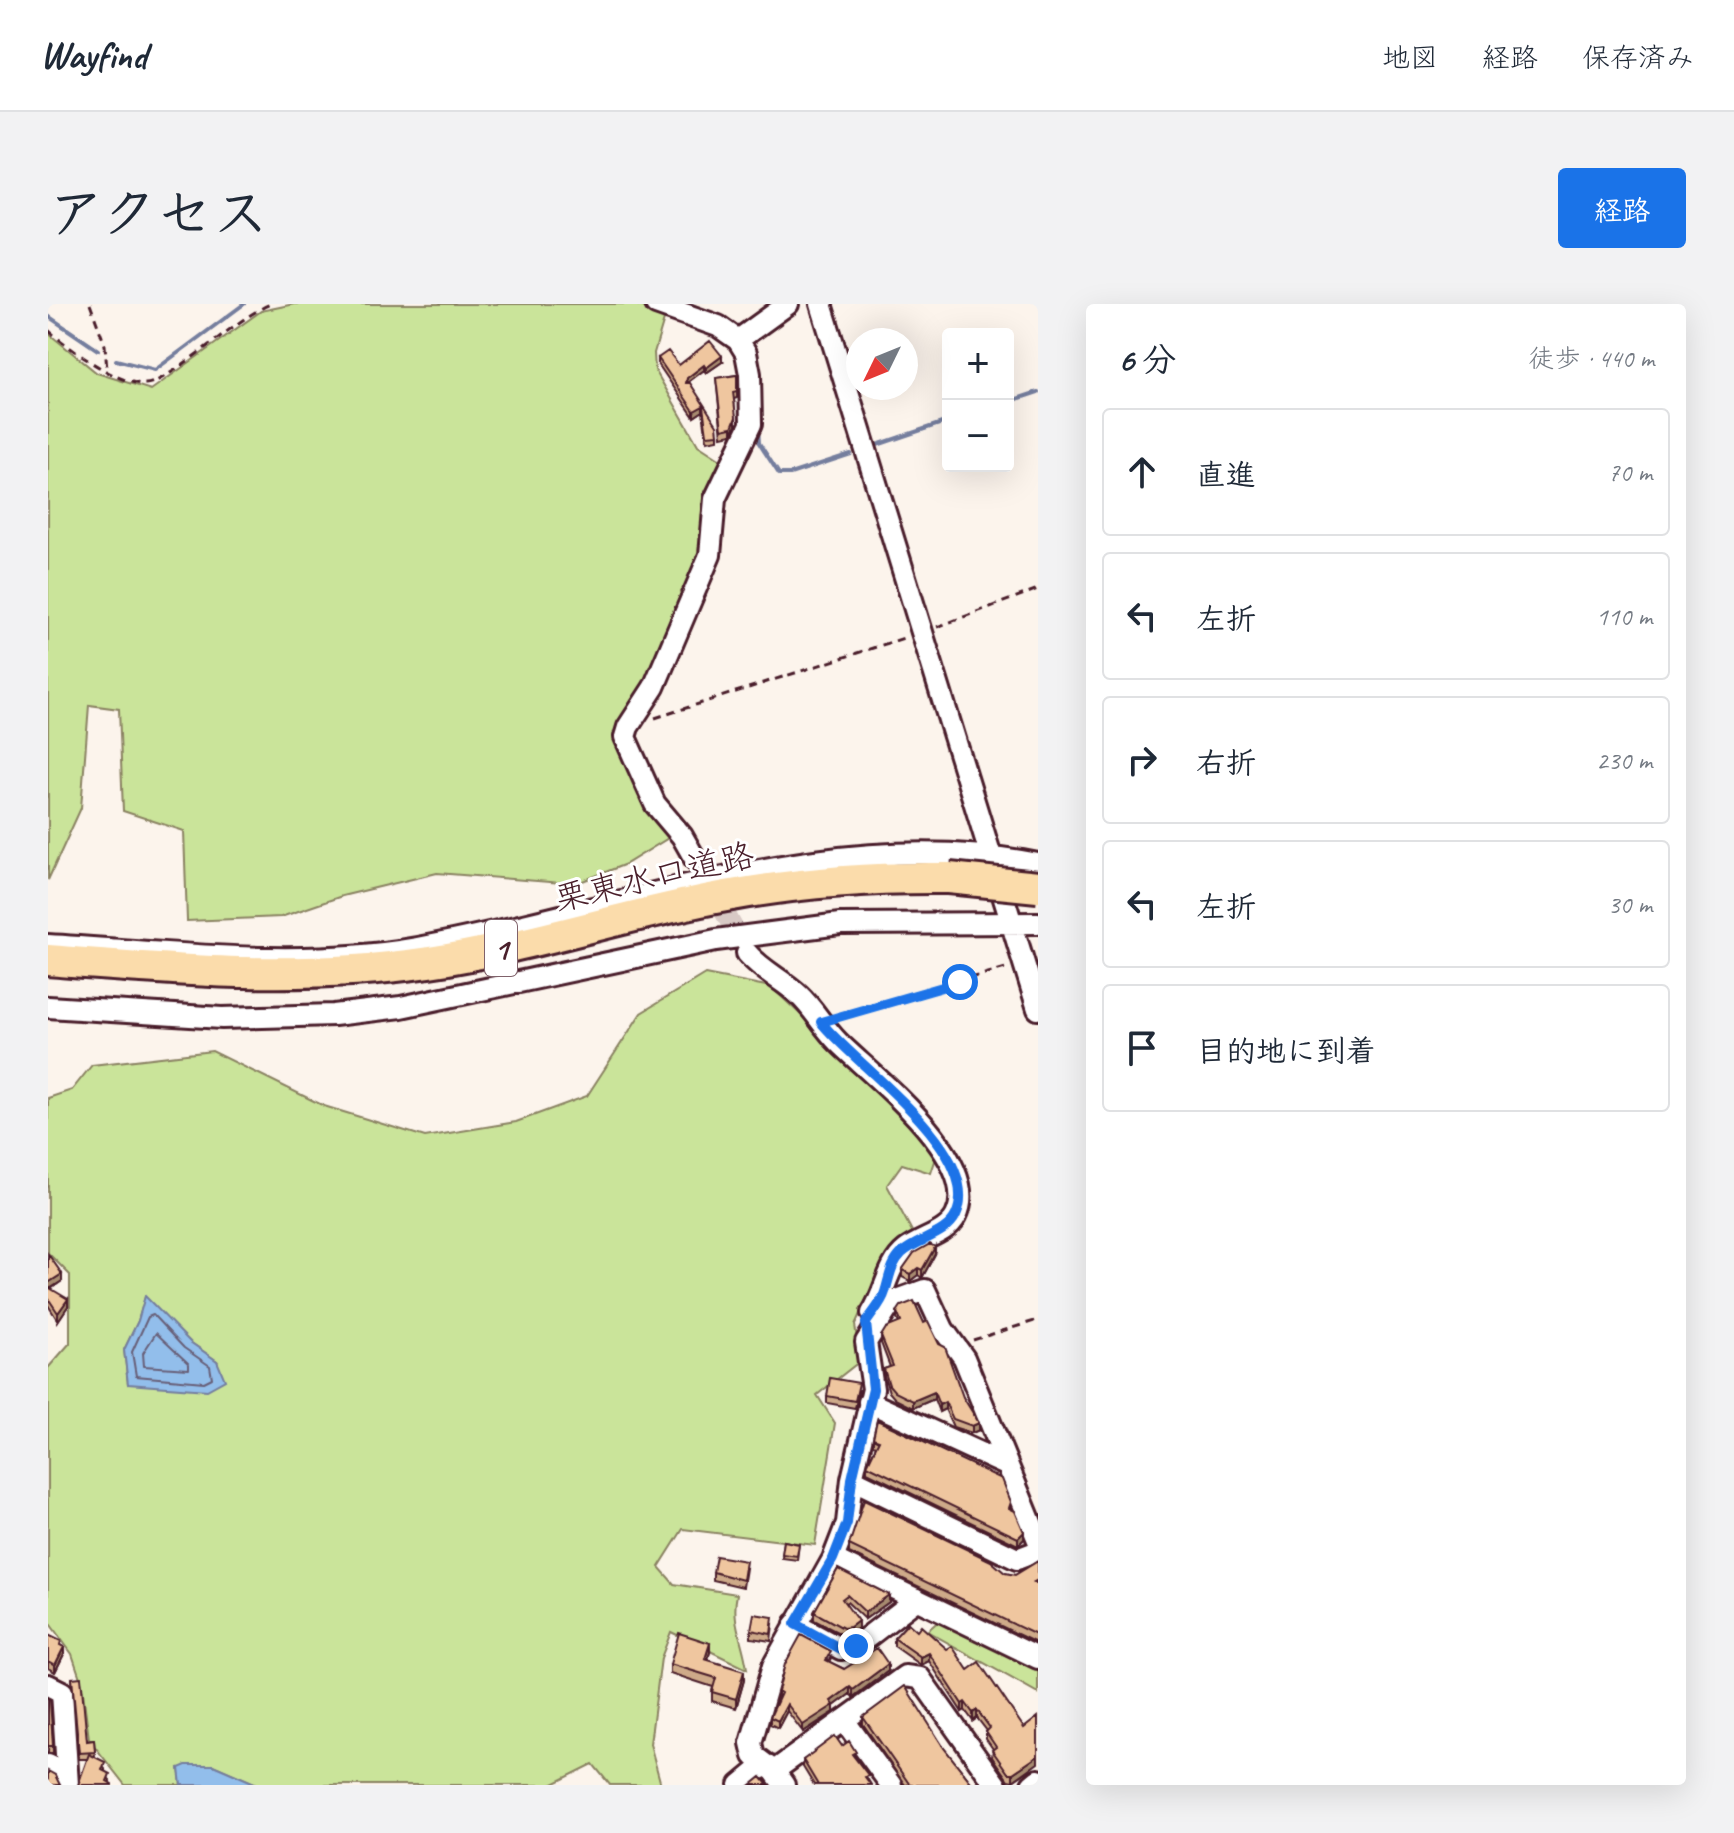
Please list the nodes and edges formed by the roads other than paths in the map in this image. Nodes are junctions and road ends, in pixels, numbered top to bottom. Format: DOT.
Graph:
graph roads {
  1 [pos="656,304"];
  2 [pos="788,304"];
  3 [pos="821,304"];
  4 [pos="738,340"];
  5 [pos="695,859"];
  6 [pos="990,859"];
  7 [pos="1038,864"];
  8 [pos="1038,887"];
  9 [pos="1009,921"];
  10 [pos="1038,923"];
  11 [pos="48,945"];
  12 [pos="747,953"];
  13 [pos="48,960"];
  14 [pos="48,1007"];
  15 [pos="1038,1009"];
  16 [pos="866,1342"];
  17 [pos="869,1402"];
  18 [pos="1006,1465"];
  19 [pos="852,1479"];
  20 [pos="1038,1540"];
  21 [pos="1038,1551"];
  22 [pos="833,1559"];
  23 [pos="917,1599"];
  24 [pos="795,1624"];
  25 [pos="1038,1658"];
  26 [pos="48,1685"];
  27 [pos="844,1720"];
  28 [pos="774,1774"];
  29 [pos="61,1775"];
  30 [pos="1038,1780"];
  31 [pos="740,1785"];
  32 [pos="891,1785"];
  33 [pos="996,1785"];
  34 [pos="1032,1785"];
  1 -- 4 [label="street"];
  2 -- 4 [label="street"];
  3 -- 6 [label="street"];
  4 -- 5 [label="street"];
  6 -- 7 [label="street"];
  6 -- 9 [label="street"];
  6 -- 11 [label="street"];
  8 -- 13 [label="highway, 栗東水口道路 / 1, bridge"];
  9 -- 10 [label="street"];
  9 -- 14 [label="street"];
  9 -- 15 [label="street"];
  12 -- 16 [label="street"];
  16 -- 17 [label="street"];
  16 -- 18 [label="street"];
  17 -- 18 [label="street"];
  17 -- 19 [label="street"];
  18 -- 20 [label="street"];
  19 -- 21 [label="street"];
  19 -- 22 [label="street"];
  22 -- 23 [label="street"];
  22 -- 24 [label="street"];
  23 -- 24 [label="street"];
  23 -- 25 [label="street"];
  24 -- 28 [label="street"];
  26 -- 29 [label="street"];
  27 -- 28 [label="street"];
  27 -- 32 [label="street"];
  27 -- 33 [label="street"];
  28 -- 31 [label="street"];
  30 -- 34 [label="street"];
}
